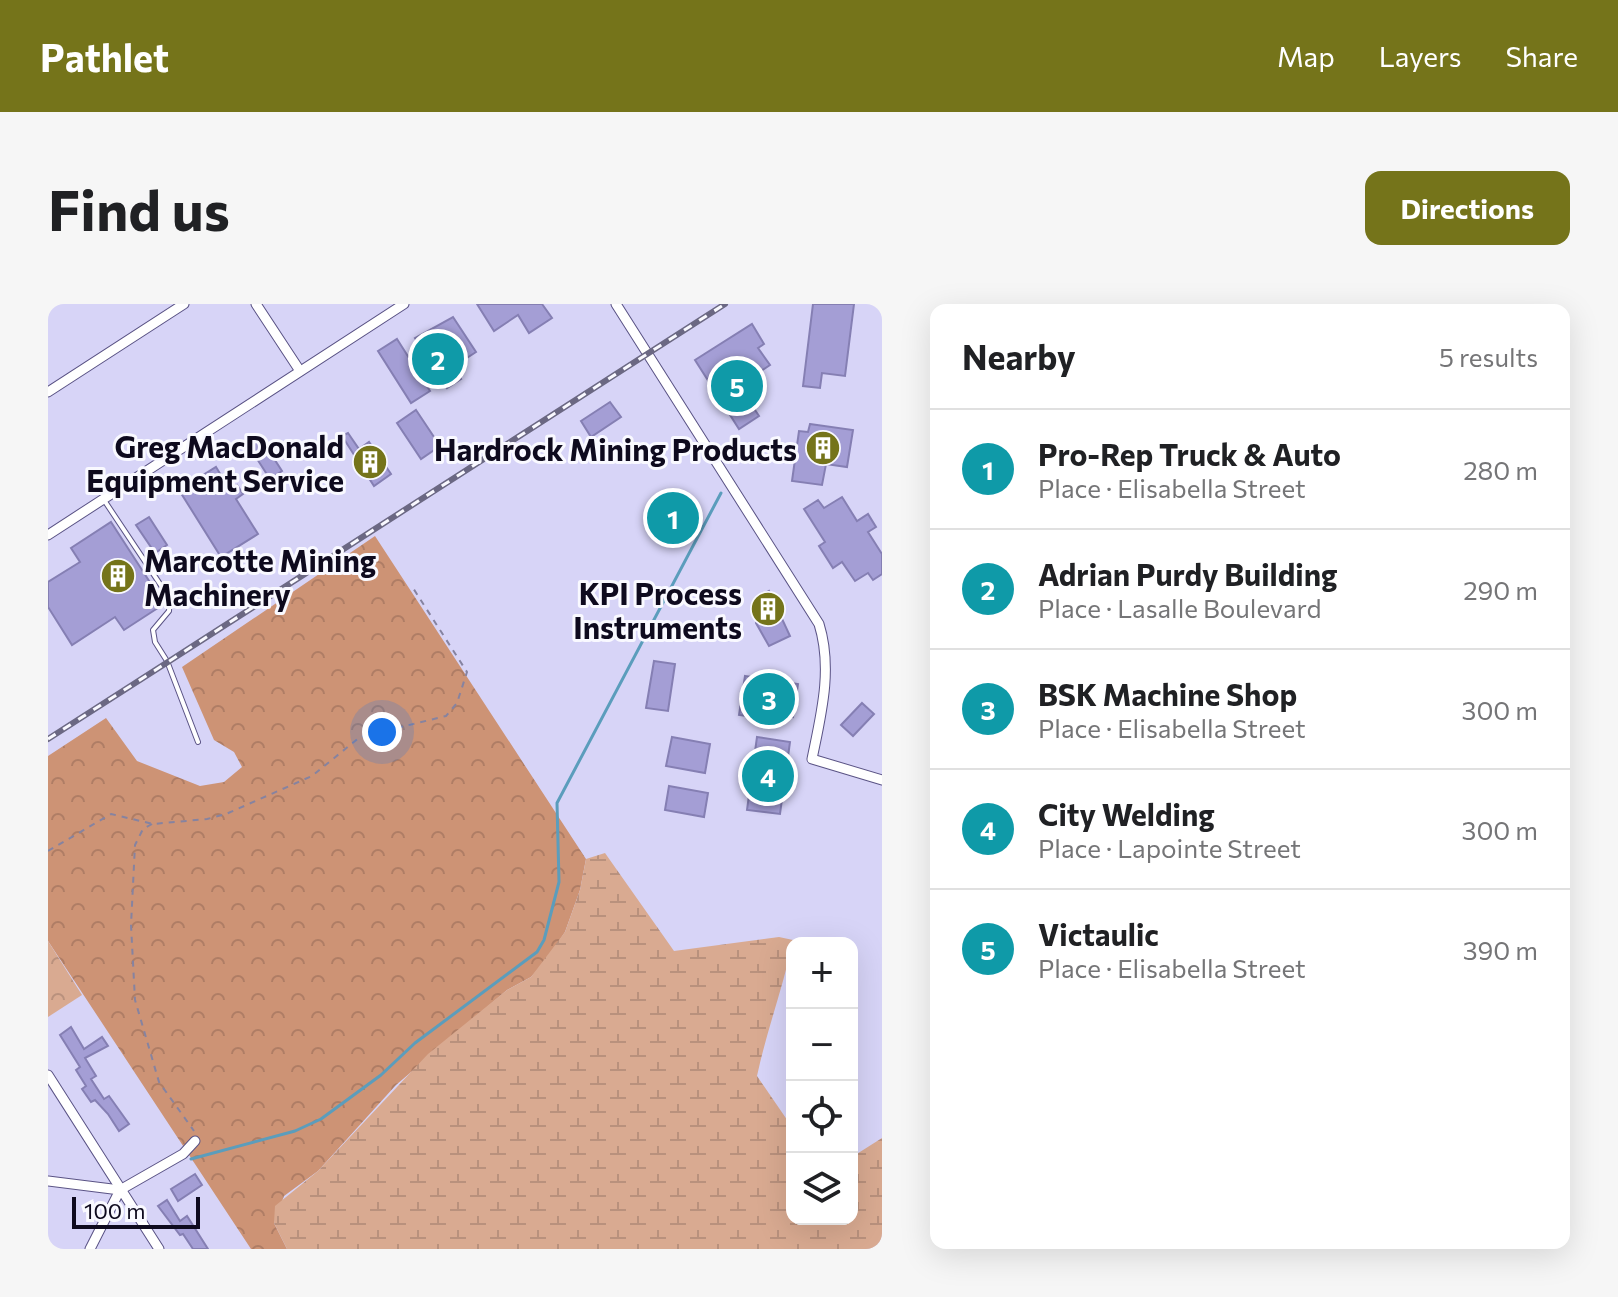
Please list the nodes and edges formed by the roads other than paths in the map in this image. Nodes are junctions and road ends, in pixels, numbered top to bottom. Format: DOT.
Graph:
graph roads {
  1 [pos="184,304"];
  2 [pos="256,304"];
  3 [pos="404,304"];
  4 [pos="616,304"];
  5 [pos="300,371"];
  6 [pos="48,392"];
  7 [pos="103,498"];
  8 [pos="48,535"];
  9 [pos="198,742"];
  10 [pos="882,780"];
  11 [pos="48,1075"];
  12 [pos="195,1141"];
  13 [pos="48,1181"];
  14 [pos="120,1190"];
  15 [pos="90,1249"];
  16 [pos="159,1249"];
  1 -- 6 [label="street"];
  2 -- 5 [label="street"];
  3 -- 5 [label="street"];
  4 -- 10 [label="street"];
  5 -- 7 [label="street"];
  7 -- 8 [label="street"];
  7 -- 9 [label="lane"];
  11 -- 14 [label="street"];
  12 -- 14 [label="street"];
  13 -- 14 [label="street"];
  14 -- 15 [label="street"];
  14 -- 16 [label="street"];
}
